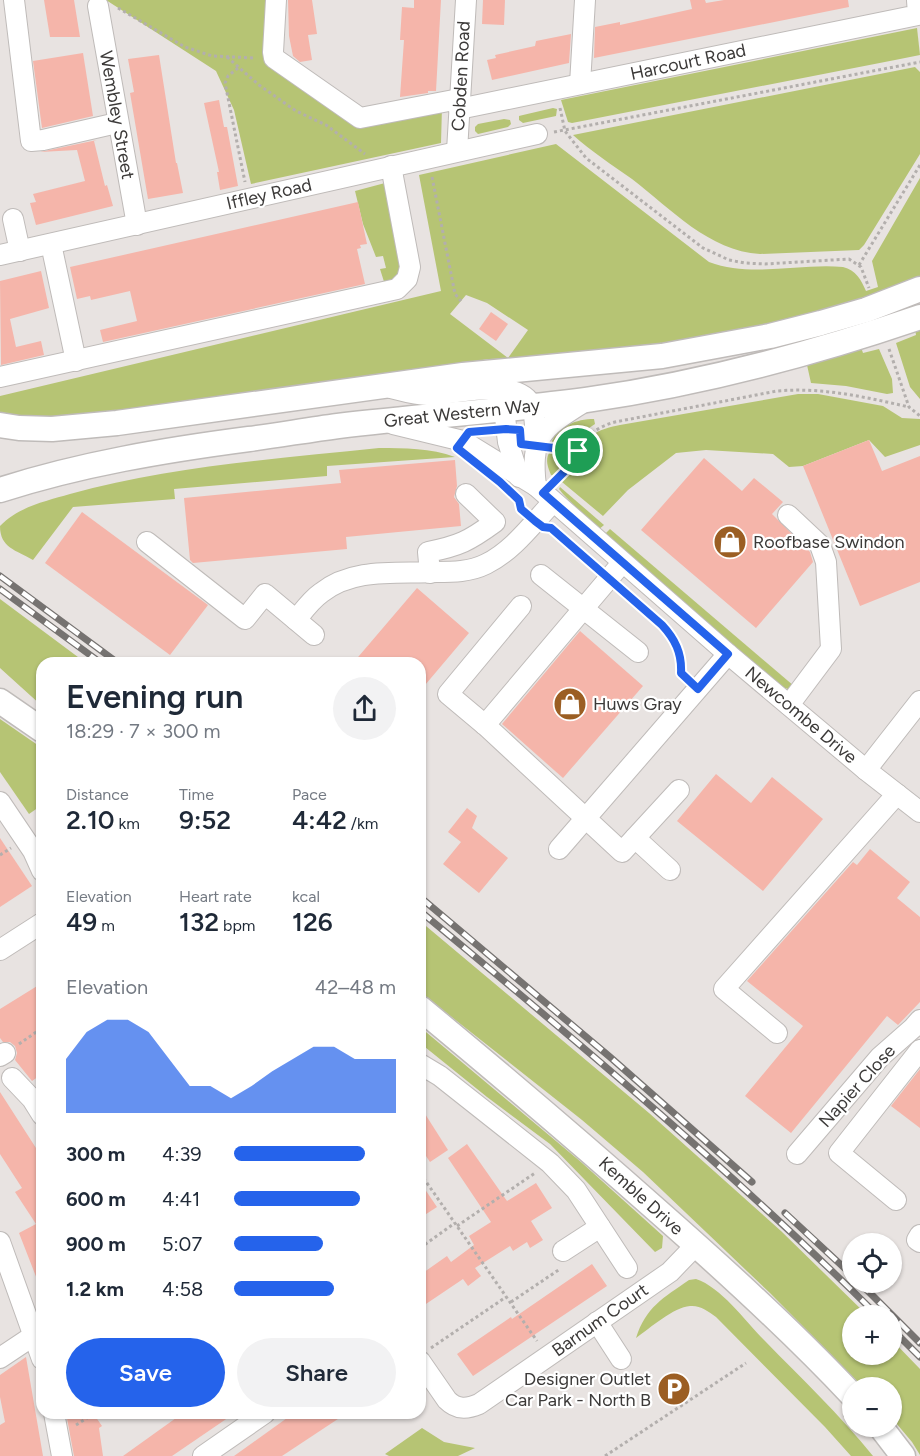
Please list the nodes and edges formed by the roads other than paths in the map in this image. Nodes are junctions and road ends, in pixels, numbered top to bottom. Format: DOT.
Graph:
graph roads {
  1 [pos="14,0"];
  2 [pos="276,0"];
  3 [pos="466,0"];
  4 [pos="585,0"];
  5 [pos="105,5"];
  6 [pos="917,7"];
  7 [pos="580,84"];
  8 [pos="459,104"];
  9 [pos="117,123"];
  10 [pos="537,134"];
  11 [pos="457,152"];
  12 [pos="385,168"];
  13 [pos="13,219"];
  14 [pos="137,225"];
  15 [pos="51,244"];
  16 [pos="20,251"];
  17 [pos="0,255"];
  18 [pos="920,290"];
  19 [pos="920,317"];
  20 [pos="76,361"];
  21 [pos="0,377"];
  22 [pos="379,385"];
  23 [pos="588,399"];
  24 [pos="532,406"];
  25 [pos="504,409"];
  26 [pos="382,422"];
  27 [pos="0,425"];
  28 [pos="536,445"];
  29 [pos="0,490"];
  30 [pos="533,491"];
  31 [pos="466,494"];
  32 [pos="788,515"];
  33 [pos="147,542"];
  34 [pos="622,563"];
  35 [pos="430,573"];
  36 [pos="541,575"];
  37 [pos="521,606"];
  38 [pos="584,609"];
  39 [pos="296,620"];
  40 [pos="314,635"];
  41 [pos="638,652"];
  42 [pos="728,654"];
  43 [pos="0,701"];
  44 [pos="920,701"];
  45 [pos="789,705"];
  46 [pos="485,725"];
  47 [pos="36,726"];
  48 [pos="866,770"];
  49 [pos="679,790"];
  50 [pos="897,794"];
  51 [pos="0,802"];
  52 [pos="920,812"];
  53 [pos="586,818"];
  54 [pos="635,838"];
  55 [pos="559,849"];
  56 [pos="36,858"];
  57 [pos="670,870"];
  58 [pos="36,927"];
  59 [pos="0,950"];
  60 [pos="426,1013"];
  61 [pos="920,1020"];
  62 [pos="777,1032"];
  63 [pos="920,1050"];
  64 [pos="426,1068"];
  65 [pos="12,1078"];
  66 [pos="36,1105"];
  67 [pos="797,1154"];
  68 [pos="896,1200"];
  69 [pos="600,1227"];
  70 [pos="920,1235"];
  71 [pos="0,1242"];
  72 [pos="920,1242"];
  73 [pos="696,1245"];
  74 [pos="567,1249"];
  75 [pos="627,1268"];
  76 [pos="597,1322"];
  77 [pos="36,1328"];
  78 [pos="36,1334"];
  79 [pos="0,1358"];
  80 [pos="621,1359"];
  81 [pos="426,1362"];
  82 [pos="842,1397"];
  83 [pos="55,1419"];
  84 [pos="256,1419"];
  85 [pos="888,1437"];
  86 [pos="62,1456"];
  87 [pos="203,1456"];
  88 [pos="903,1456"];
  1 -- 9 [label="street"];
  2 -- 8 [label="street, Harcourt Road"];
  3 -- 8 [label="street, Cobden Road"];
  4 -- 7 [label="street"];
  5 -- 9 [label="street, Wembley Street"];
  6 -- 7 [label="street, Harcourt Road"];
  7 -- 8 [label="street, Harcourt Road"];
  8 -- 11 [label="street, Cobden Road"];
  9 -- 14 [label="street, Wembley Street"];
  10 -- 11 [label="street, Iffley Road"];
  11 -- 12 [label="street, Iffley Road"];
  12 -- 14 [label="street, Iffley Road"];
  12 -- 20 [label="street"];
  13 -- 16 [label="street"];
  14 -- 15 [label="street, Iffley Road"];
  15 -- 16 [label="street, Iffley Road"];
  15 -- 20 [label="street"];
  16 -- 17 [label="street, Iffley Road"];
  18 -- 22 [label="main road, Great Western Way"];
  19 -- 23 [label="main road, Great Western Way"];
  20 -- 21 [label="street"];
  22 -- 24 [label="street"];
  22 -- 27 [label="main road, Great Western Way"];
  23 -- 24 [label="main road, Great Western Way"];
  23 -- 28 [label="street"];
  24 -- 25 [label="main road, Great Western Way"];
  24 -- 28 [label="street"];
  25 -- 26 [label="main road, Great Western Way"];
  25 -- 30 [label="street"];
  26 -- 29 [label="main road, Great Western Way"];
  26 -- 30 [label="street, Newcombe Drive"];
  28 -- 30 [label="street"];
  30 -- 34 [label="street, Newcombe Drive"];
  30 -- 35 [label="street"];
  31 -- 35 [label="street"];
  32 -- 45 [label="street"];
  33 -- 39 [label="street"];
  34 -- 38 [label="street"];
  34 -- 42 [label="street, Newcombe Drive"];
  35 -- 39 [label="street"];
  36 -- 38 [label="street"];
  37 -- 46 [label="street"];
  38 -- 41 [label="street"];
  38 -- 46 [label="street"];
  39 -- 40 [label="street"];
  42 -- 45 [label="street, Newcombe Drive"];
  42 -- 53 [label="street"];
  43 -- 47 [label="main road"];
  44 -- 48 [label="street"];
  45 -- 48 [label="street, Newcombe Drive"];
  46 -- 53 [label="street"];
  48 -- 50 [label="street, Newcombe Drive"];
  49 -- 54 [label="street"];
  50 -- 52 [label="street, Newcombe Drive"];
  50 -- 62 [label="street"];
  51 -- 56 [label="street"];
  53 -- 54 [label="street"];
  53 -- 55 [label="street"];
  54 -- 57 [label="street"];
  58 -- 59 [label="street"];
  60 -- 73 [label="main road, Kemble Drive"];
  61 -- 67 [label="street, Napier Close"];
  63 -- 68 [label="street"];
  64 -- 69 [label="street, Barnum Court"];
  65 -- 66 [label="street"];
  69 -- 74 [label="street"];
  69 -- 75 [label="street, Barnum Court"];
  70 -- 72 [label="street"];
  71 -- 77 [label="street"];
  73 -- 76 [label="street, Barnum Court"];
  73 -- 82 [label="main road, Kemble Drive"];
  76 -- 80 [label="street"];
  76 -- 81 [label="street, Barnum Court"];
  78 -- 79 [label="street"];
  83 -- 86 [label="street"];
  84 -- 87 [label="street"];
  85 -- 88 [label="main road"];
}
